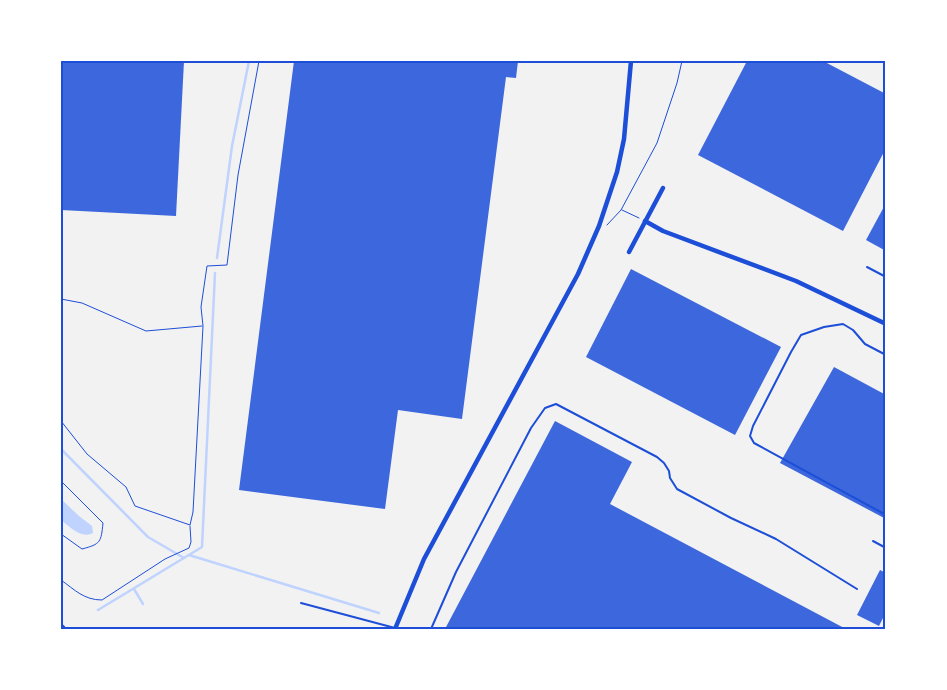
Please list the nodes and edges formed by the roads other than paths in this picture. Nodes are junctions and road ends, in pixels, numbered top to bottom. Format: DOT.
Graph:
graph roads {
  1 [pos="631,61"];
  2 [pos="663,188"];
  3 [pos="645,221"];
  4 [pos="629,252"];
  5 [pos="867,267"];
  6 [pos="886,277"];
  7 [pos="886,324"];
  8 [pos="886,355"];
  9 [pos="886,515"];
  10 [pos="873,541"];
  11 [pos="886,548"];
  12 [pos="857,589"];
  13 [pos="301,603"];
  14 [pos="395,629"];
  15 [pos="431,629"];
  1 -- 14 [label="street"];
  2 -- 3 [label="street"];
  3 -- 4 [label="street"];
  3 -- 7 [label="street"];
  5 -- 6 [label="lane"];
  8 -- 9 [label="lane"];
  10 -- 11 [label="lane"];
  12 -- 15 [label="lane"];
  13 -- 14 [label="lane"];
}
